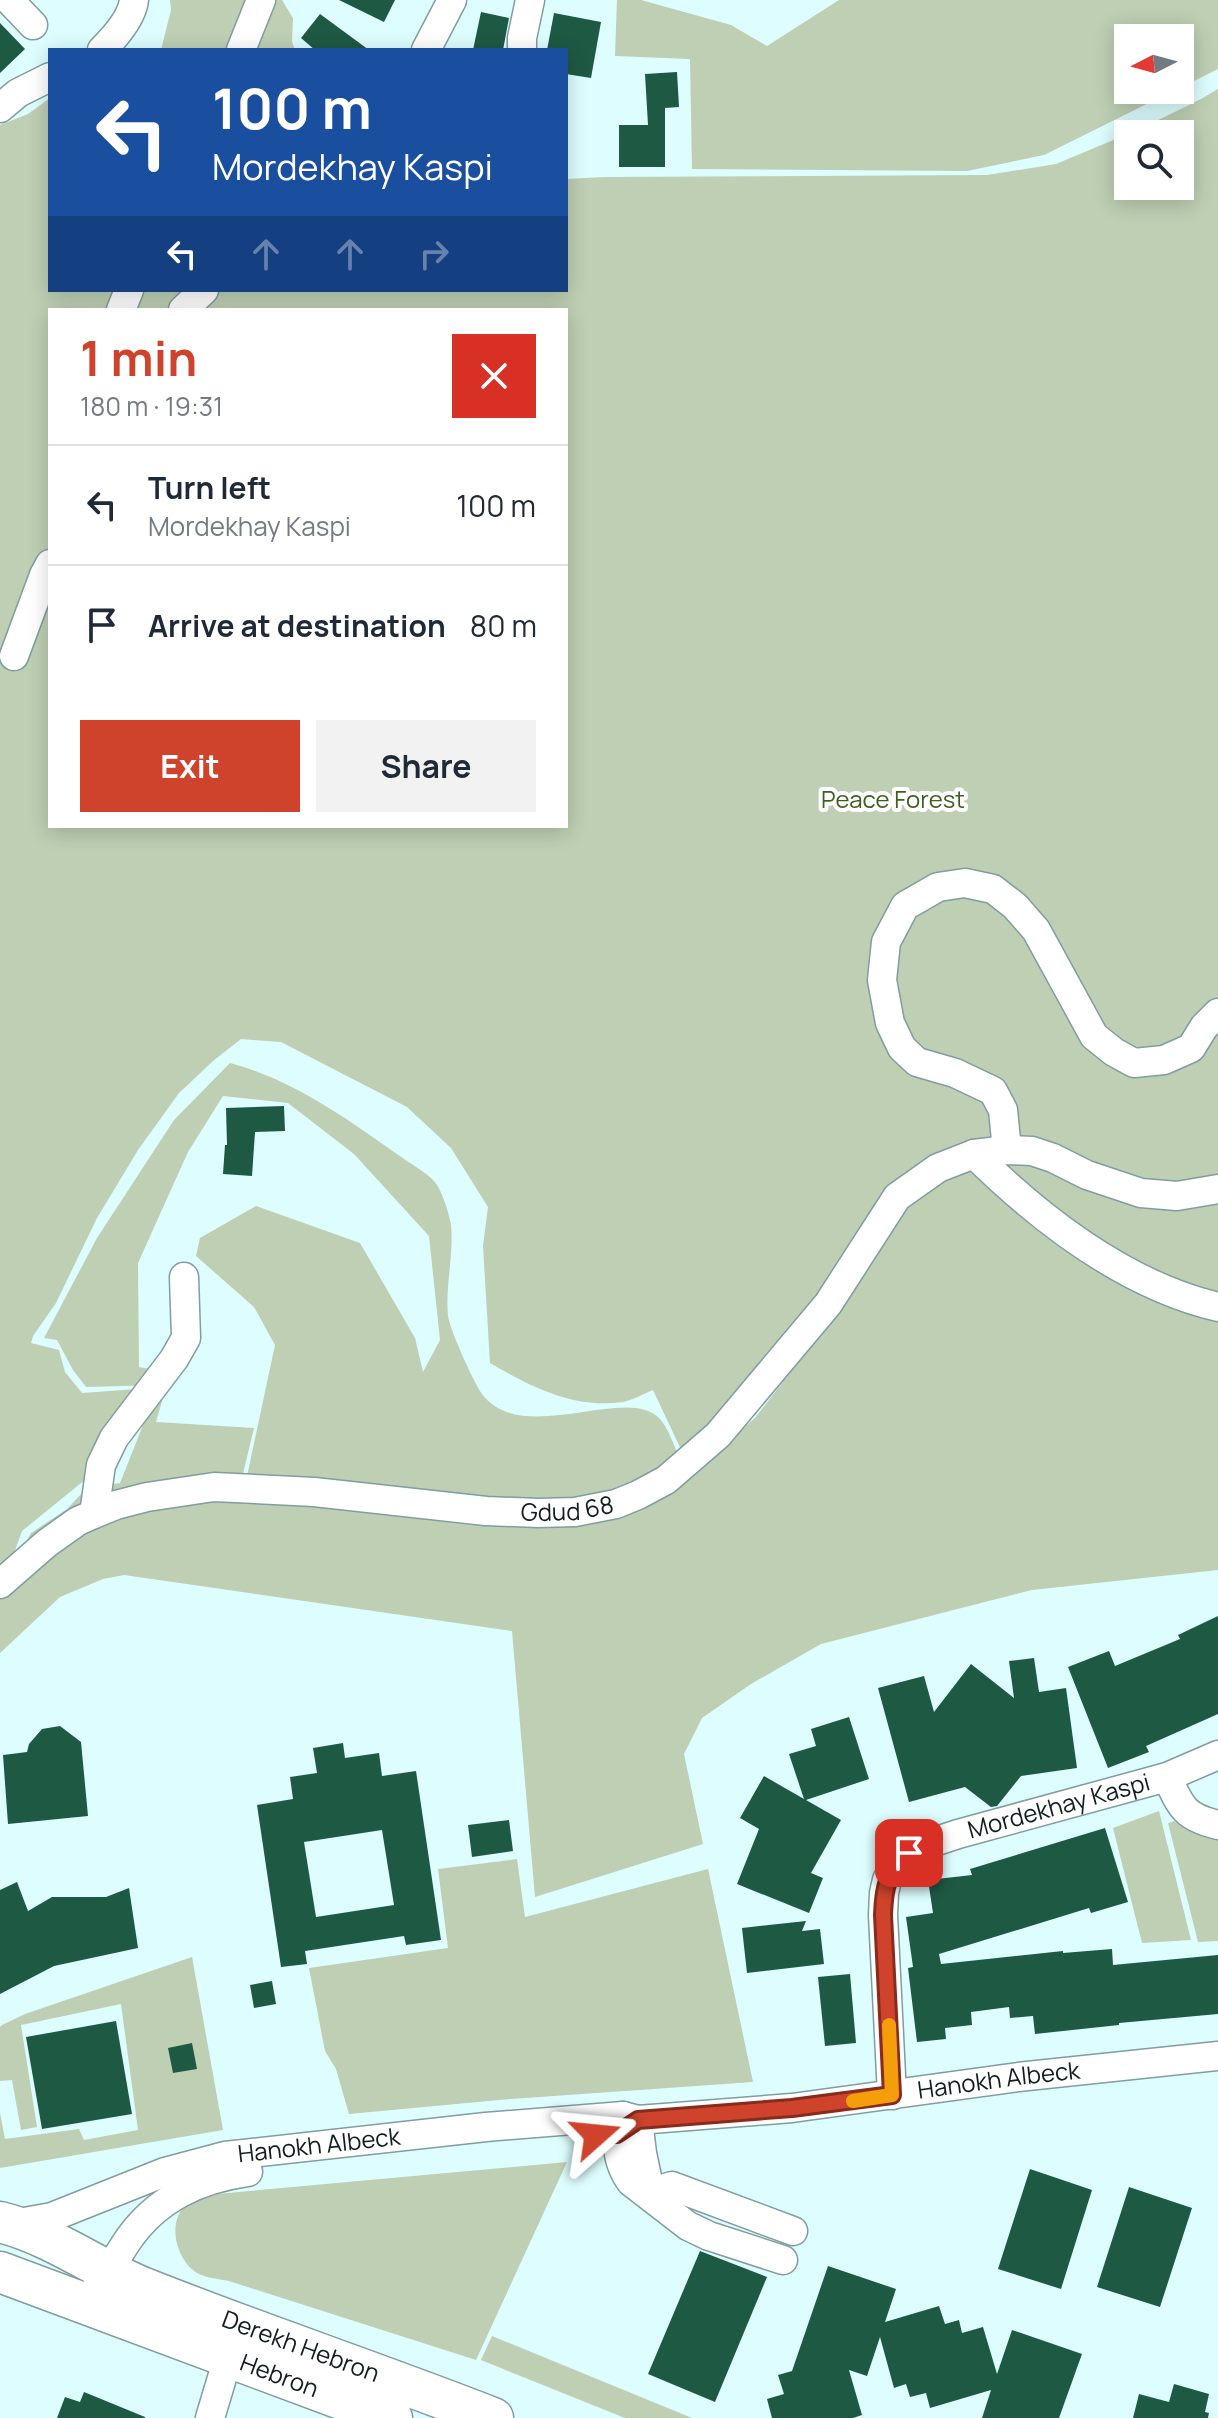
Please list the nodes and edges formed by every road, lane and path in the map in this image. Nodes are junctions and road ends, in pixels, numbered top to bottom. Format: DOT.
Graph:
graph roads {
  1 [pos="9,0"];
  2 [pos="134,0"];
  3 [pos="261,0"];
  4 [pos="452,0"];
  5 [pos="530,0"];
  6 [pos="33,25"];
  7 [pos="104,48"];
  8 [pos="242,48"];
  9 [pos="427,48"];
  10 [pos="522,48"];
  11 [pos="48,78"];
  12 [pos="0,108"];
  13 [pos="202,292"];
  14 [pos="185,308"];
  15 [pos="48,568"];
  16 [pos="14,656"];
  17 [pos="1218,1013"];
  18 [pos="1007,1150"];
  19 [pos="974,1154"];
  20 [pos="1218,1189"];
  21 [pos="184,1277"];
  22 [pos="1218,1307"];
  23 [pos="94,1514"];
  24 [pos="0,1584"];
  25 [pos="1218,1755"];
  26 [pos="1167,1777"];
  27 [pos="1218,1825"];
  28 [pos="1218,2056"];
  29 [pos="892,2095"];
  30 [pos="626,2123"];
  31 [pos="651,2196"];
  32 [pos="4,2223"];
  33 [pos="793,2231"];
  34 [pos="783,2260"];
  35 [pos="108,2271"];
  36 [pos="0,2272"];
  37 [pos="72,2298"];
  38 [pos="228,2358"];
  39 [pos="381,2406"];
  40 [pos="210,2418"];
  41 [pos="493,2418"];
  1 -- 6 [label="street"];
  2 -- 7 [label="street"];
  3 -- 8 [label="street"];
  4 -- 9 [label="street"];
  5 -- 10 [label="street"];
  11 -- 12 [label="street"];
  13 -- 14 [label="street"];
  15 -- 16 [label="street"];
  17 -- 18 [label="street"];
  18 -- 19 [label="street, Gdud 68"];
  18 -- 20 [label="street, Gdud 68"];
  19 -- 22 [label="street"];
  19 -- 23 [label="street, Gdud 68"];
  21 -- 23 [label="street"];
  23 -- 24 [label="street, Gdud 68"];
  25 -- 26 [label="street, Mordekhay Kaspi"];
  26 -- 27 [label="street"];
  26 -- 29 [label="street, Mordekhay Kaspi"];
  28 -- 29 [label="street, Hanokh Albeck"];
  29 -- 30 [label="street, Hanokh Albeck"];
  30 -- 31 [label="street"];
  30 -- 32 [label="street, Hanokh Albeck"];
  30 -- 35 [label="street, Hanokh Albeck"];
  31 -- 33 [label="street"];
  31 -- 34 [label="street"];
  32 -- 35 [label="highway"];
  35 -- 37 [label="street, Hanokh Albeck"];
  35 -- 39 [label="highway, Derekh Hebron"];
  36 -- 37 [label="highway"];
  37 -- 38 [label="highway, Derekh Hebron"];
  38 -- 39 [label="highway, Hebron"];
  38 -- 40 [label="street"];
  39 -- 41 [label="highway, Derekh Hebron"];
}
